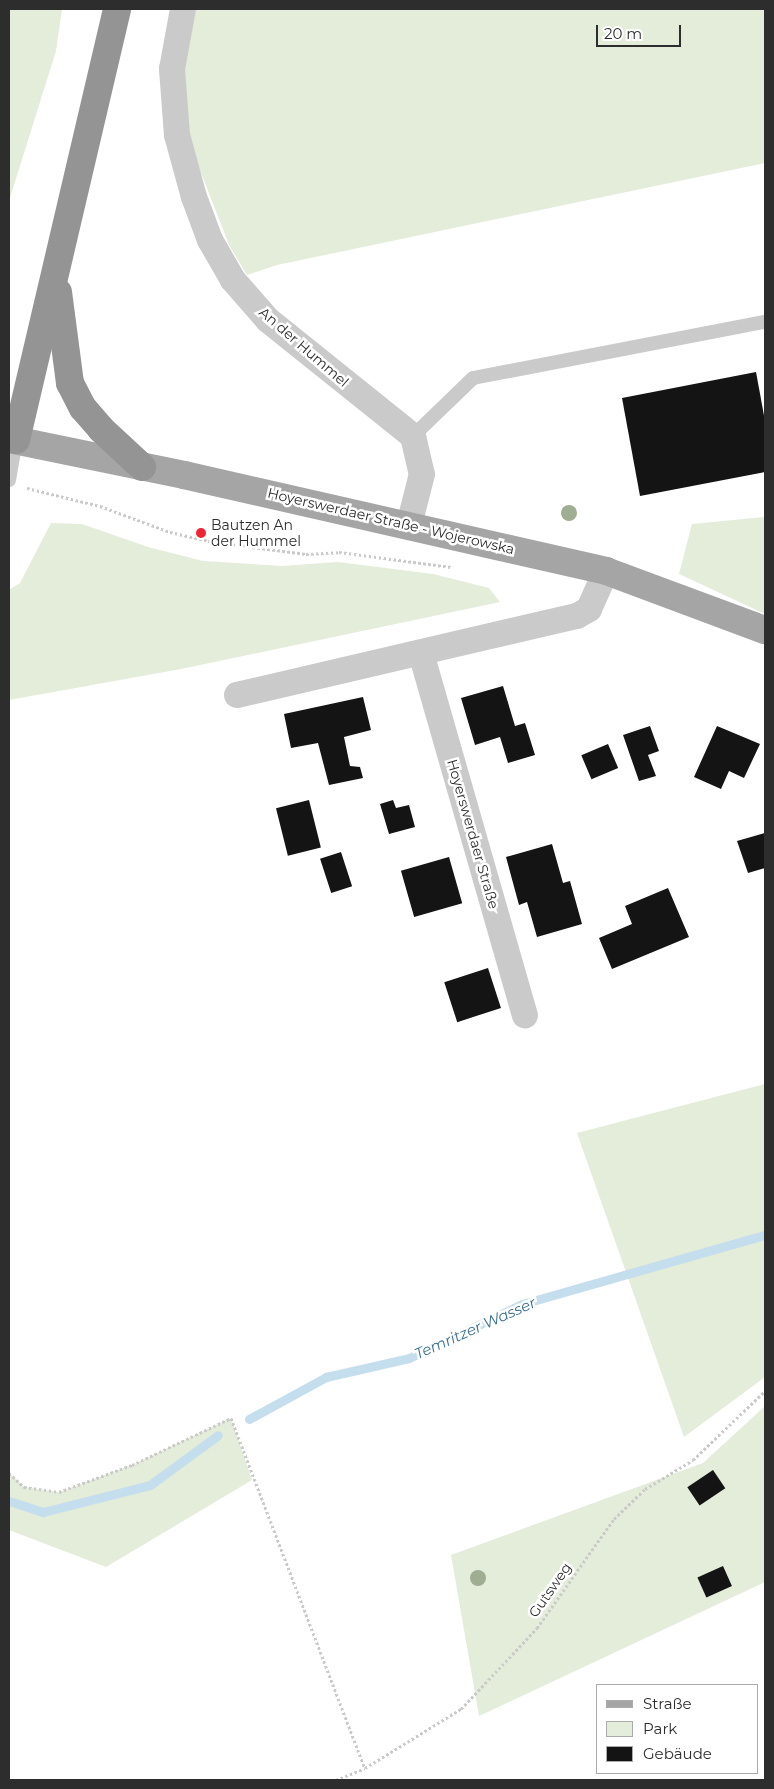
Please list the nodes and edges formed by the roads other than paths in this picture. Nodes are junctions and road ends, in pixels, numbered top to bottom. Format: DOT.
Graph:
graph roads {
  1 [pos="117,9"];
  2 [pos="183,9"];
  3 [pos="56,276"];
  4 [pos="765,322"];
  5 [pos="413,436"];
  6 [pos="13,440"];
  7 [pos="142,467"];
  8 [pos="13,483"];
  9 [pos="409,525"];
  10 [pos="606,571"];
  11 [pos="765,630"];
  12 [pos="421,653"];
  13 [pos="238,695"];
  14 [pos="525,1015"];
  1 -- 3 [label="highway"];
  2 -- 5 [label="street, An der Hummel"];
  3 -- 6 [label="highway"];
  3 -- 7 [label="highway"];
  4 -- 5 [label="lane"];
  5 -- 9 [label="street"];
  6 -- 7 [label="main road, Hoyerswerdaer Straße - Wojerowska"];
  6 -- 8 [label="lane"];
  7 -- 9 [label="main road, Hoyerswerdaer Straße - Wojerowska"];
  9 -- 10 [label="main road, Hoyerswerdaer Straße - Wojerowska"];
  10 -- 11 [label="main road, Hoyerswerdaer Straße - Wojerowska"];
  10 -- 12 [label="street"];
  12 -- 13 [label="street"];
  12 -- 14 [label="street, Hoyerswerdaer Straße"];
}
